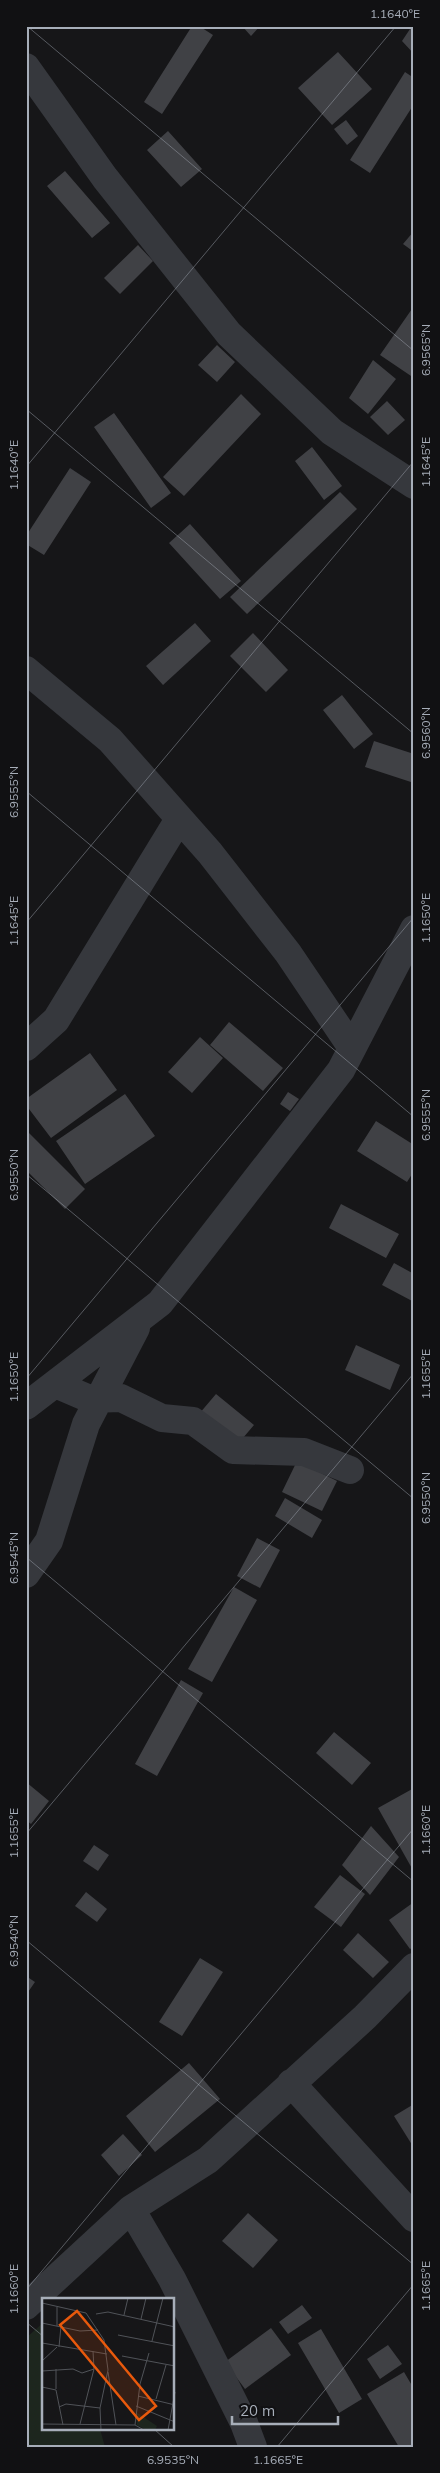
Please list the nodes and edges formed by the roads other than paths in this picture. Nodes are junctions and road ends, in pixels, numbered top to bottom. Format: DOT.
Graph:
graph roads {
  1 [pos="26,67"];
  2 [pos="414,484"];
  3 [pos="26,670"];
  4 [pos="179,819"];
  5 [pos="414,929"];
  6 [pos="26,1047"];
  7 [pos="352,1048"];
  8 [pos="140,1319"];
  9 [pos="55,1384"];
  10 [pos="98,1398"];
  11 [pos="26,1406"];
  12 [pos="350,1470"];
  13 [pos="26,1574"];
  14 [pos="414,1967"];
  15 [pos="291,2083"];
  16 [pos="131,2210"];
  17 [pos="414,2218"];
  18 [pos="26,2306"];
  19 [pos="253,2447"];
  1 -- 2 [label="street"];
  3 -- 4 [label="street"];
  4 -- 6 [label="street"];
  4 -- 7 [label="street"];
  5 -- 7 [label="street"];
  7 -- 8 [label="street"];
  8 -- 9 [label="street"];
  8 -- 10 [label="street"];
  9 -- 10 [label="street"];
  9 -- 11 [label="street"];
  10 -- 12 [label="street"];
  10 -- 13 [label="street"];
  14 -- 15 [label="street"];
  15 -- 16 [label="street"];
  15 -- 17 [label="street"];
  16 -- 18 [label="street"];
  16 -- 19 [label="street"];
}
